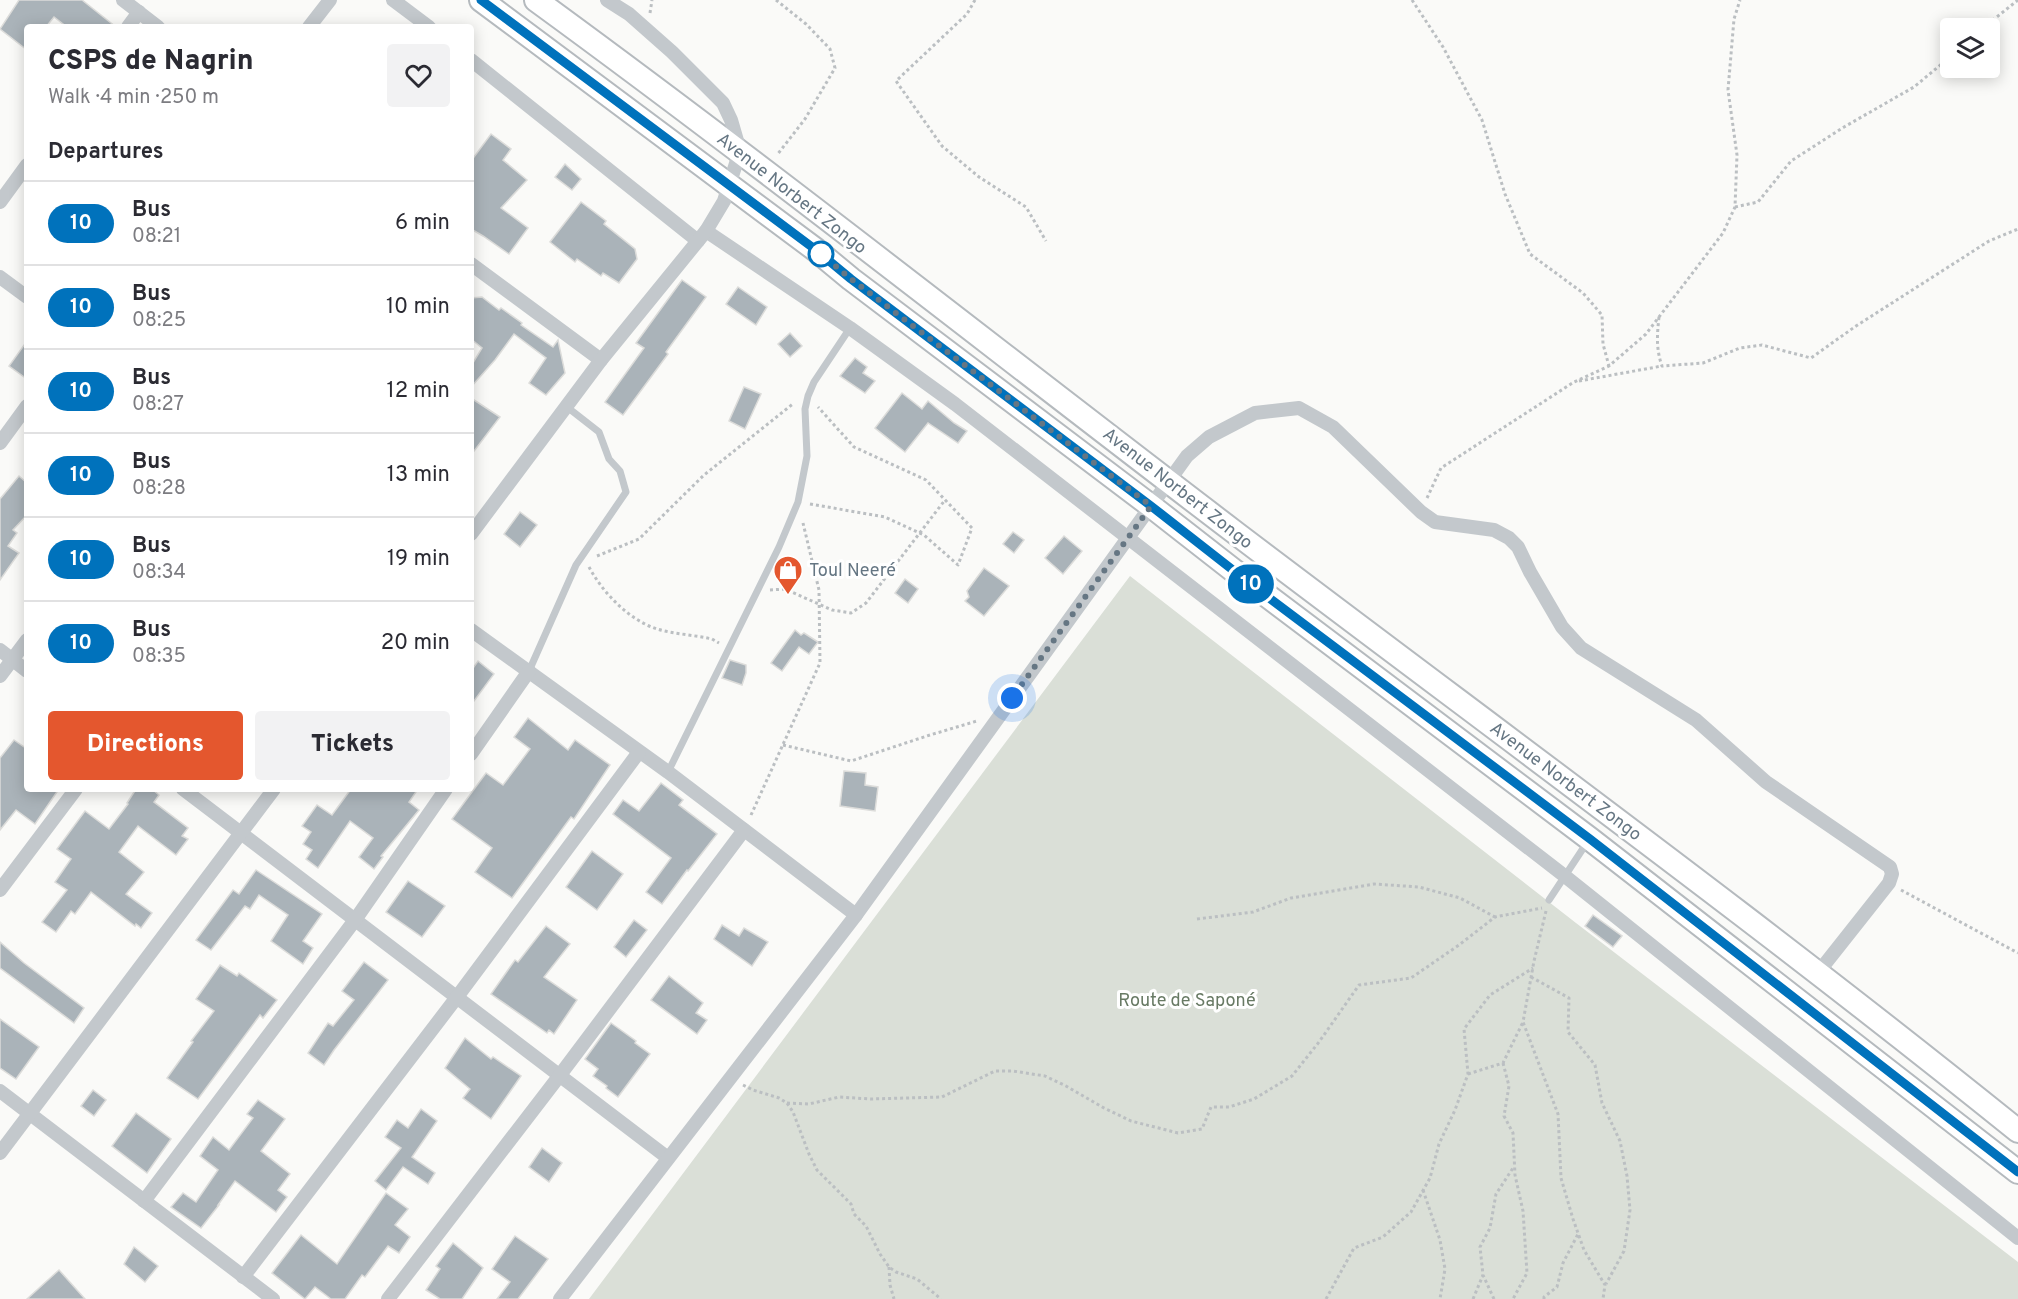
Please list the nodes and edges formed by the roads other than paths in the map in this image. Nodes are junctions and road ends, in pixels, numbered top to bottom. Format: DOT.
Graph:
graph roads {
  1 [pos="123,0"];
  2 [pos="330,0"];
  3 [pos="393,0"];
  4 [pos="481,0"];
  5 [pos="536,0"];
  6 [pos="607,0"];
  7 [pos="139,12"];
  8 [pos="130,24"];
  9 [pos="154,24"];
  10 [pos="311,24"];
  11 [pos="425,24"];
  12 [pos="474,62"];
  13 [pos="740,151"];
  14 [pos="24,169"];
  15 [pos="729,186"];
  16 [pos="0,202"];
  17 [pos="702,236"];
  18 [pos="474,266"];
  19 [pos="0,277"];
  20 [pos="24,295"];
  21 [pos="850,328"];
  22 [pos="601,360"];
  23 [pos="567,406"];
  24 [pos="24,410"];
  25 [pos="0,443"];
  26 [pos="1169,480"];
  27 [pos="1151,506"];
  28 [pos="474,530"];
  29 [pos="1127,538"];
  30 [pos="474,632"];
  31 [pos="24,644"];
  32 [pos="0,650"];
  33 [pos="12,659"];
  34 [pos="24,669"];
  35 [pos="529,671"];
  36 [pos="0,676"];
  37 [pos="474,750"];
  38 [pos="639,752"];
  39 [pos="668,772"];
  40 [pos="74,792"];
  41 [pos="187,792"];
  42 [pos="272,792"];
  43 [pos="444,792"];
  44 [pos="744,830"];
  45 [pos="240,833"];
  46 [pos="1590,839"];
  47 [pos="1566,877"];
  48 [pos="0,890"];
  49 [pos="1549,900"];
  50 [pos="856,915"];
  51 [pos="355,920"];
  52 [pos="1817,974"];
  53 [pos="457,997"];
  54 [pos="560,1075"];
  55 [pos="0,1091"];
  56 [pos="29,1114"];
  57 [pos="2018,1131"];
  58 [pos="0,1153"];
  59 [pos="668,1158"];
  60 [pos="2018,1172"];
  61 [pos="144,1201"];
  62 [pos="2018,1238"];
  63 [pos="243,1276"];
  64 [pos="273,1299"];
  65 [pos="388,1299"];
  66 [pos="560,1299"];
  1 -- 7 [label="street"];
  2 -- 10 [label="street"];
  3 -- 11 [label="street"];
  4 -- 15 [label="main road, Avenue Norbert Zongo"];
  5 -- 13 [label="main road, Avenue Norbert Zongo"];
  6 -- 13 [label="street"];
  7 -- 8 [label="street"];
  7 -- 9 [label="street"];
  12 -- 17 [label="street"];
  13 -- 15 [label="street"];
  13 -- 26 [label="main road, Avenue Norbert Zongo"];
  14 -- 16 [label="street"];
  15 -- 17 [label="street"];
  15 -- 27 [label="main road, Avenue Norbert Zongo"];
  17 -- 21 [label="street"];
  17 -- 22 [label="street"];
  18 -- 22 [label="street"];
  19 -- 20 [label="street"];
  21 -- 29 [label="street"];
  21 -- 39 [label="lane"];
  22 -- 23 [label="street"];
  23 -- 28 [label="street"];
  23 -- 35 [label="lane"];
  24 -- 25 [label="street"];
  26 -- 27 [label="street"];
  26 -- 52 [label="main road, Avenue Norbert Zongo"];
  26 -- 52 [label="street"];
  27 -- 29 [label="street"];
  27 -- 46 [label="main road, Avenue Norbert Zongo"];
  29 -- 47 [label="street"];
  29 -- 50 [label="street"];
  30 -- 35 [label="street"];
  31 -- 33 [label="street"];
  32 -- 33 [label="street"];
  33 -- 34 [label="street"];
  33 -- 36 [label="street"];
  35 -- 37 [label="street"];
  35 -- 38 [label="street"];
  38 -- 39 [label="street"];
  38 -- 53 [label="street"];
  39 -- 44 [label="street"];
  40 -- 48 [label="street"];
  41 -- 45 [label="street"];
  42 -- 45 [label="street"];
  43 -- 51 [label="street"];
  44 -- 50 [label="street"];
  44 -- 54 [label="street"];
  45 -- 51 [label="street"];
  45 -- 56 [label="street"];
  46 -- 47 [label="lane"];
  46 -- 60 [label="main road, Avenue Norbert Zongo"];
  47 -- 49 [label="lane"];
  47 -- 62 [label="street"];
  50 -- 59 [label="street"];
  51 -- 53 [label="street"];
  51 -- 61 [label="street"];
  52 -- 57 [label="main road, Avenue Norbert Zongo"];
  53 -- 54 [label="street"];
  53 -- 63 [label="street"];
  54 -- 59 [label="street"];
  54 -- 65 [label="street"];
  55 -- 56 [label="street"];
  56 -- 58 [label="street"];
  56 -- 61 [label="street"];
  59 -- 66 [label="street"];
  61 -- 63 [label="street"];
  63 -- 64 [label="street"];
}
